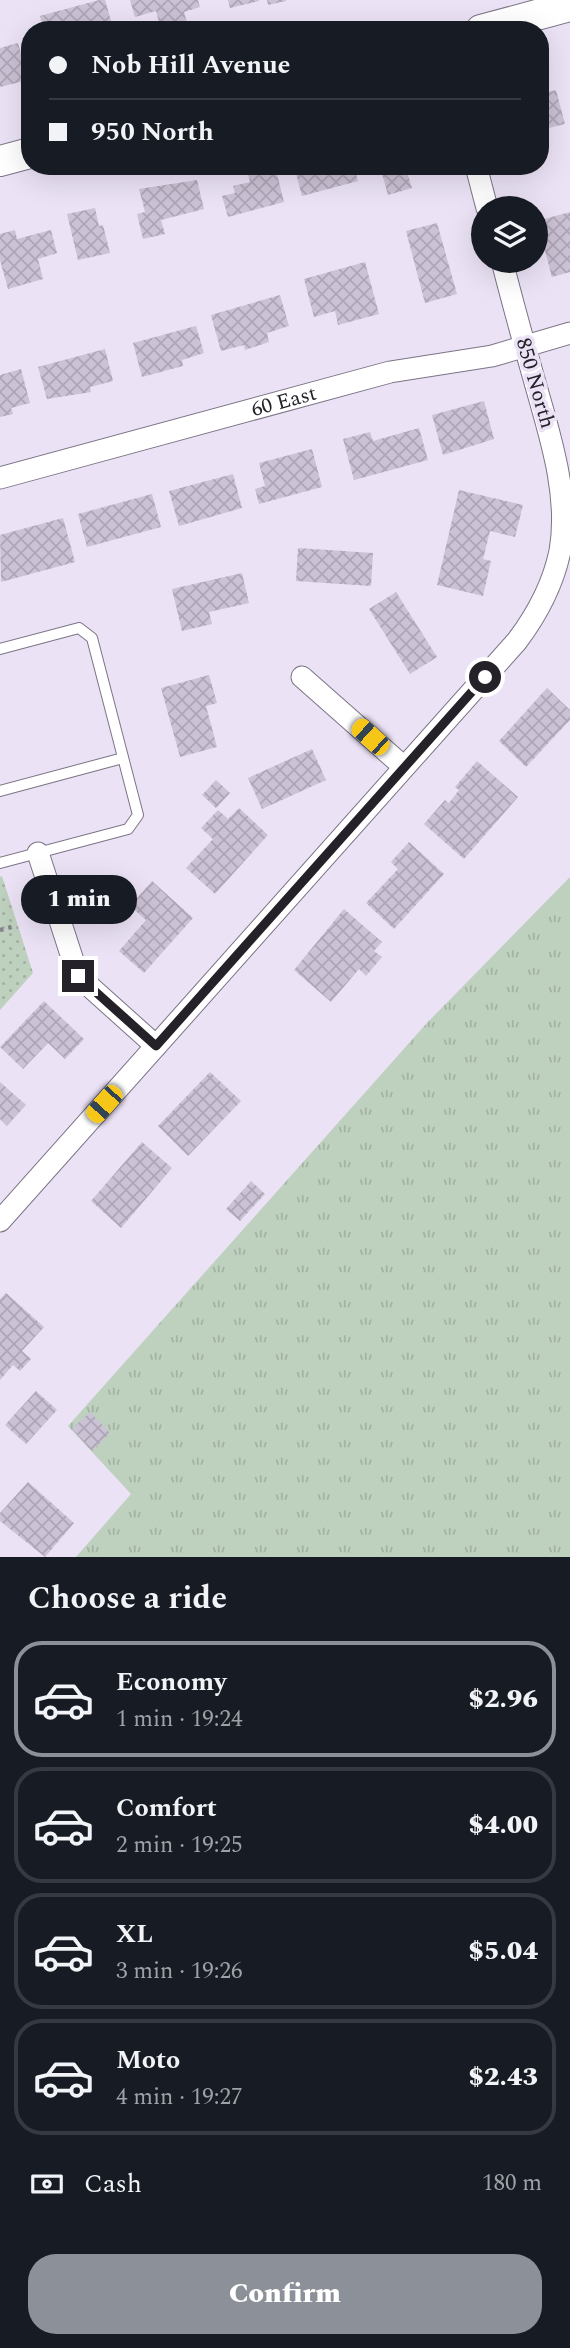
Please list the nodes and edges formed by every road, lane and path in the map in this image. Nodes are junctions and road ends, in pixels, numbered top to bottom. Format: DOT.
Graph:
graph roads {
  1 [pos="570,6"];
  2 [pos="514,21"];
  3 [pos="21,155"];
  4 [pos="0,161"];
  5 [pos="478,175"];
  6 [pos="484,196"];
  7 [pos="505,273"];
  8 [pos="570,333"];
  9 [pos="525,346"];
  10 [pos="0,478"];
  11 [pos="0,649"];
  12 [pos="302,677"];
  13 [pos="123,758"];
  14 [pos="404,767"];
  15 [pos="0,791"];
  16 [pos="38,853"];
  17 [pos="0,863"];
  18 [pos="15,926"];
  19 [pos="0,930"];
  20 [pos="156,1046"];
  21 [pos="0,1222"];
  1 -- 2 [label="main road"];
  3 -- 4 [label="main road"];
  5 -- 6 [label="street"];
  7 -- 9 [label="street, 850 North"];
  8 -- 9 [label="street, 60 East"];
  9 -- 10 [label="street, 60 East"];
  9 -- 14 [label="street, 850 North"];
  11 -- 13 [label="lane"];
  12 -- 14 [label="street"];
  13 -- 15 [label="lane"];
  13 -- 16 [label="lane"];
  14 -- 20 [label="street, 850 North"];
  16 -- 17 [label="lane"];
  16 -- 20 [label="street"];
  18 -- 19 [label="path"];
  20 -- 21 [label="street, 850 North"];
}
